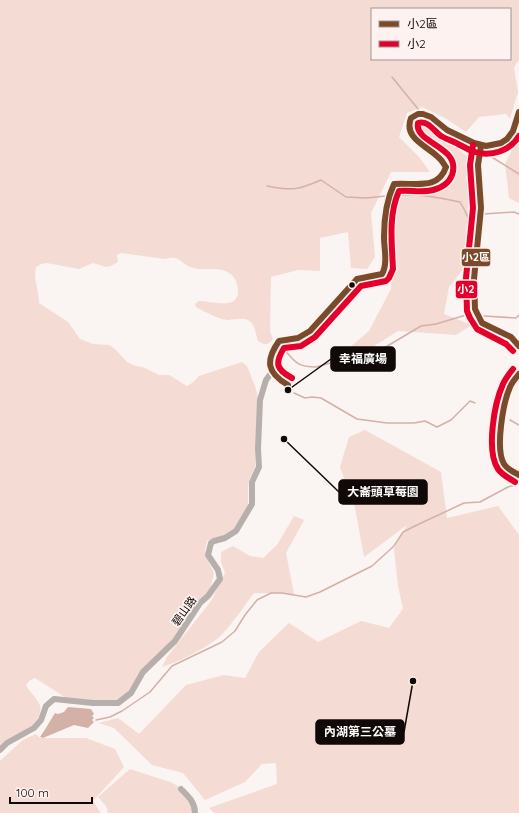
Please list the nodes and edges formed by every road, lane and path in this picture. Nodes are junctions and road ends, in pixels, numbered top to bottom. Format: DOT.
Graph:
graph roads {
  1 [pos="519,112"];
  2 [pos="481,146"];
  3 [pos="519,346"];
  4 [pos="519,374"];
  5 [pos="519,475"];
  6 [pos="0,750"];
  7 [pos="181,789"];
  8 [pos="195,813"];
  1 -- 2 [label="street"];
  2 -- 3 [label="street"];
  2 -- 6 [label="street, 碧山路"];
  4 -- 5 [label="street"];
  7 -- 8 [label="street"];
}
